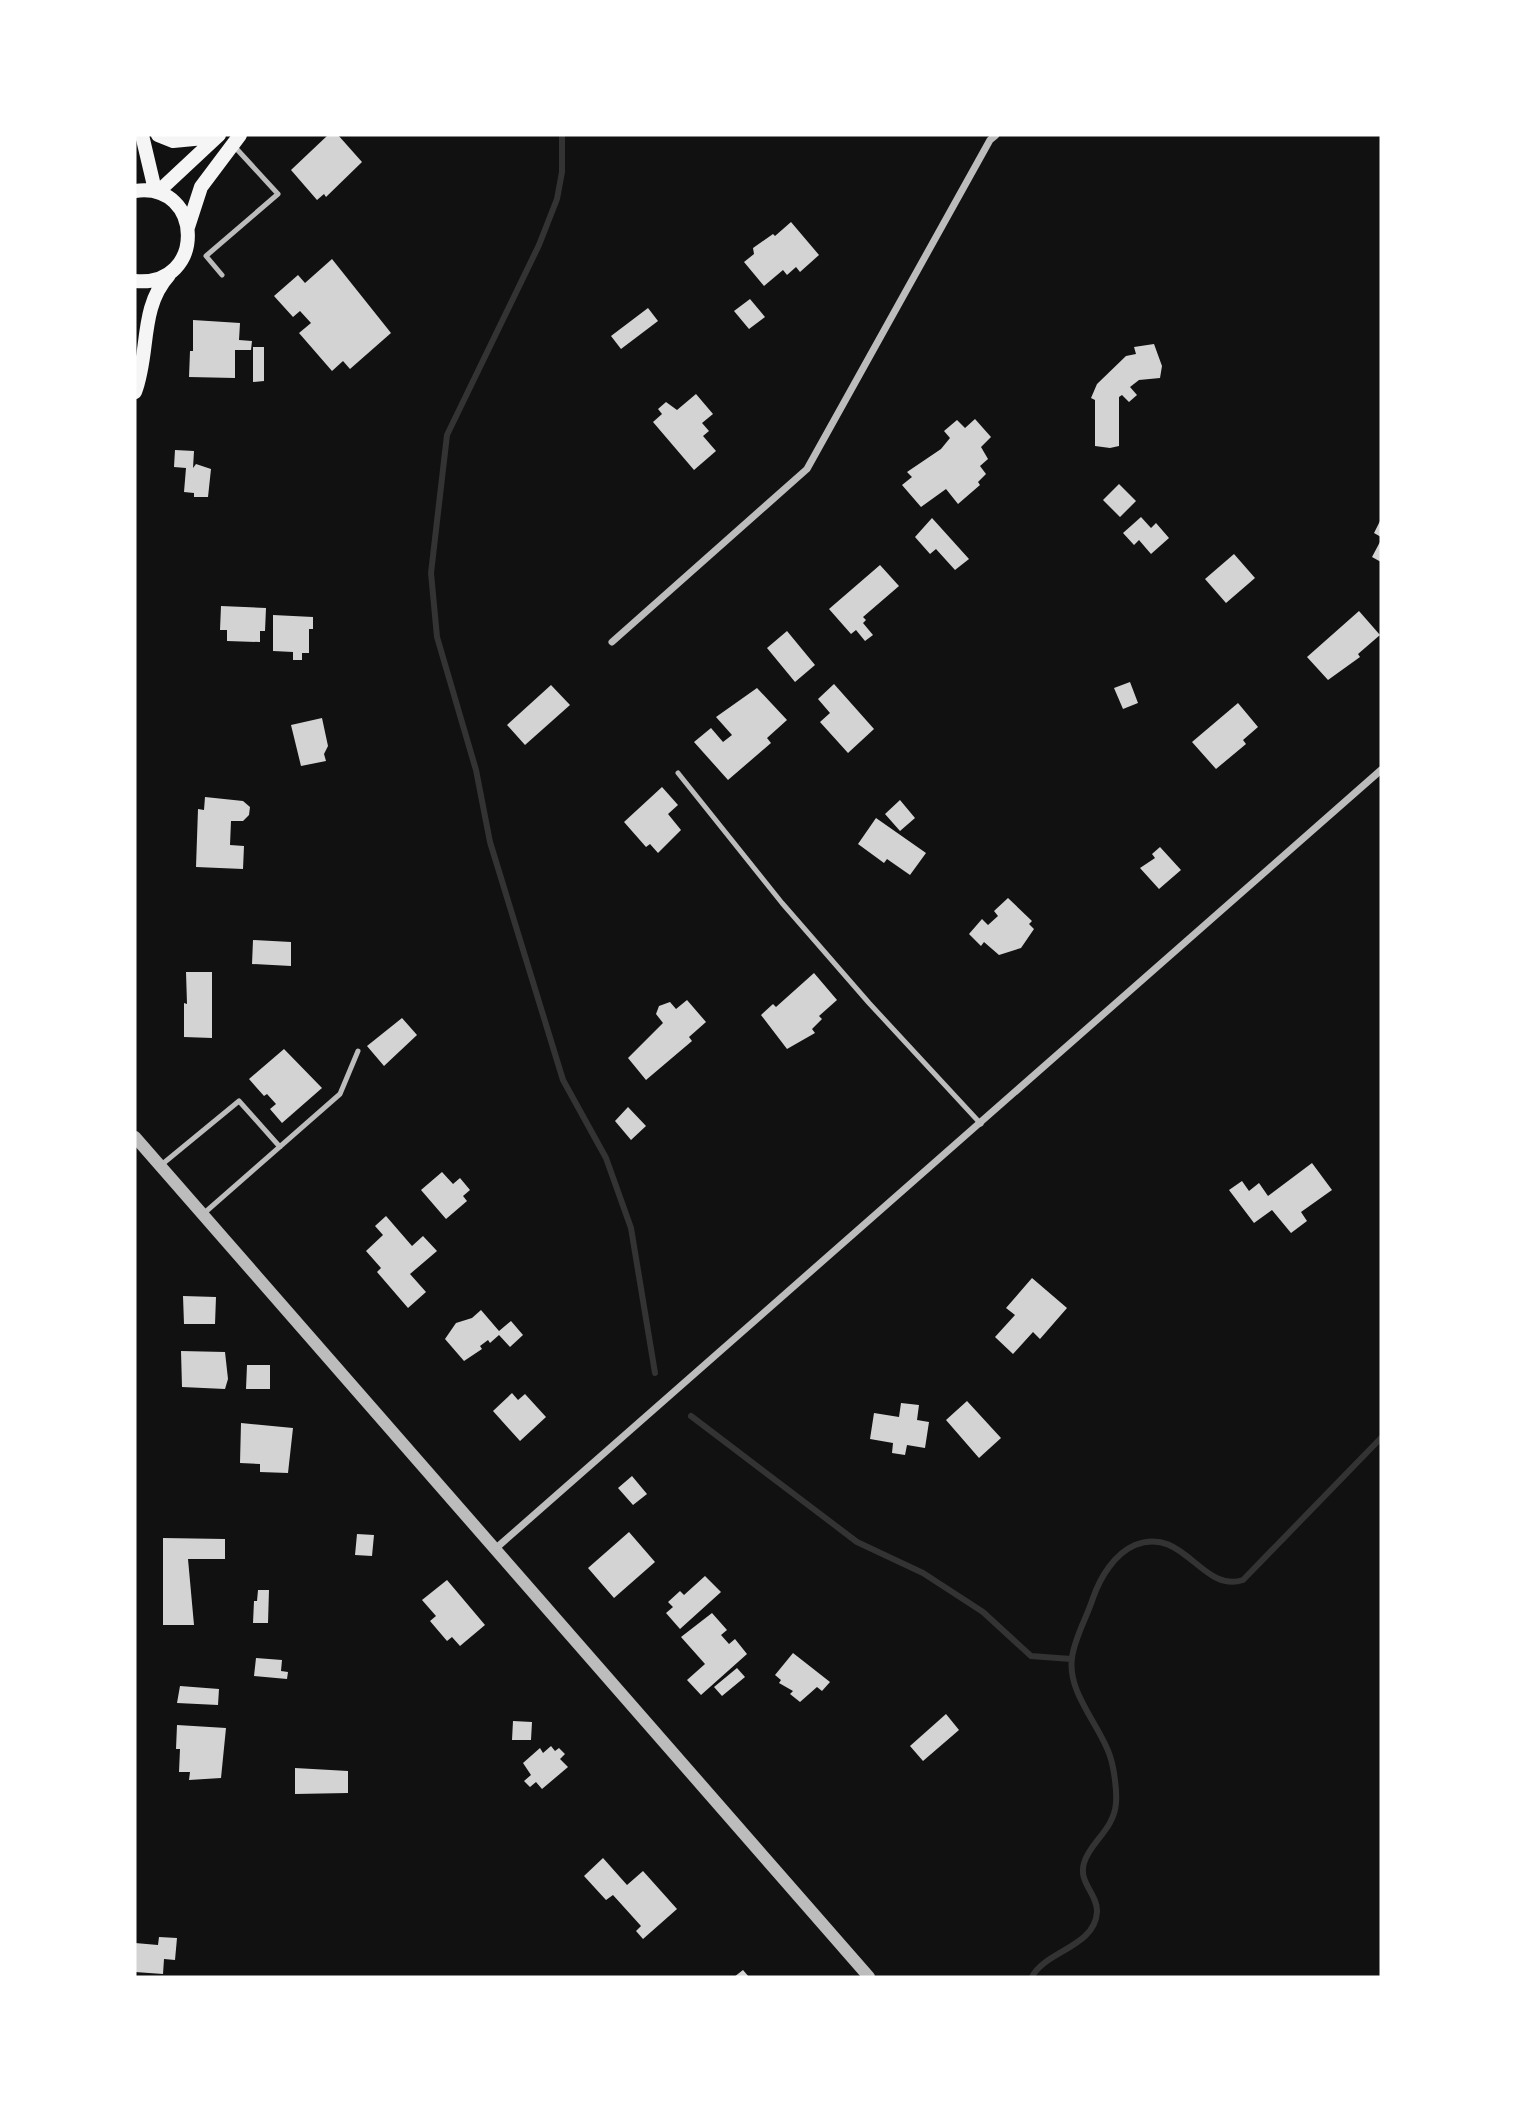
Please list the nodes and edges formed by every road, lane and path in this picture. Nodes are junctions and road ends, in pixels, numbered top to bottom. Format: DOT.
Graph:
graph roads {
  1 [pos="142,135"];
  2 [pos="158,135"];
  3 [pos="996,135"];
  4 [pos="217,136"];
  5 [pos="237,140"];
  6 [pos="135,191"];
  7 [pos="157,191"];
  8 [pos="188,228"];
  9 [pos="171,272"];
  10 [pos="222,275"];
  11 [pos="135,281"];
  12 [pos="135,392"];
  13 [pos="612,642"];
  14 [pos="1381,770"];
  15 [pos="678,772"];
  16 [pos="358,1051"];
  17 [pos="981,1124"];
  18 [pos="135,1137"];
  19 [pos="280,1147"];
  20 [pos="160,1166"];
  21 [pos="202,1215"];
  22 [pos="494,1550"];
  23 [pos="869,1977"];
  1 -- 7 [label="main road"];
  2 -- 4 [label="main road"];
  3 -- 13 [label="street"];
  4 -- 7 [label="main road"];
  5 -- 8 [label="main road"];
  5 -- 10 [label="lane"];
  6 -- 7 [label="main road"];
  7 -- 8 [label="main road"];
  8 -- 9 [label="main road"];
  9 -- 11 [label="main road"];
  9 -- 12 [label="main road"];
  14 -- 17 [label="street"];
  15 -- 17 [label="lane"];
  16 -- 19 [label="lane"];
  17 -- 22 [label="street"];
  18 -- 20 [label="street"];
  19 -- 20 [label="lane"];
  19 -- 21 [label="lane"];
  20 -- 21 [label="street"];
  21 -- 22 [label="street"];
  22 -- 23 [label="street"];
}
